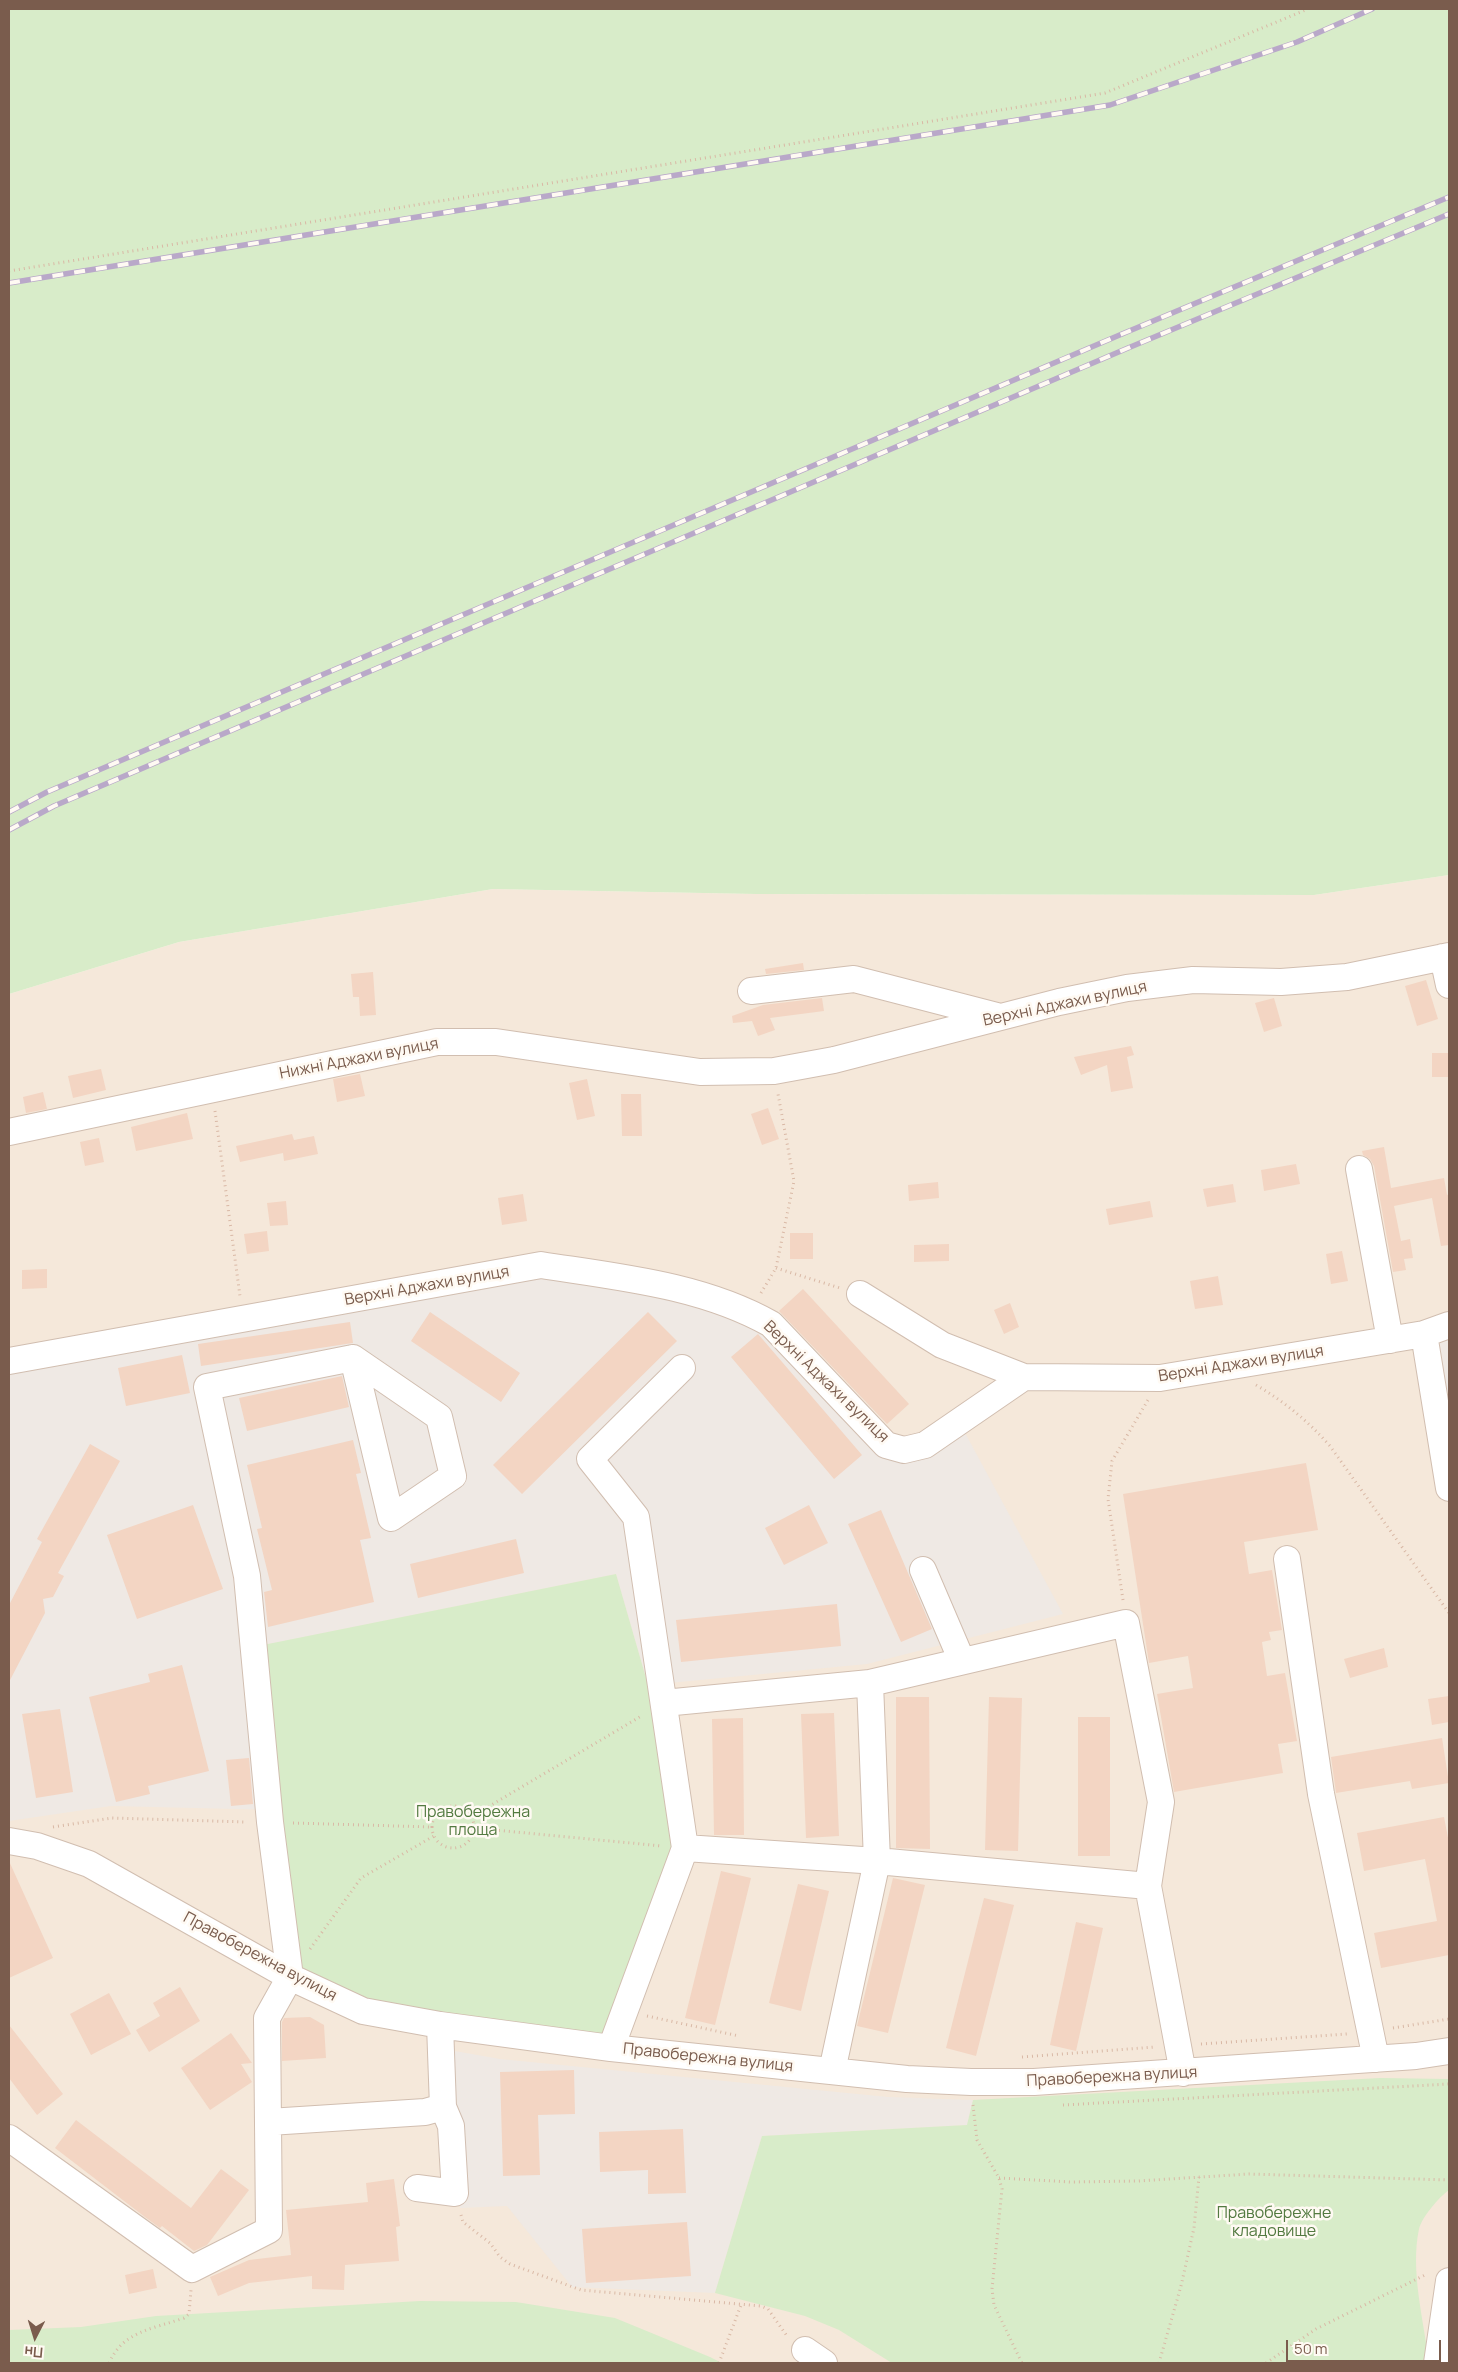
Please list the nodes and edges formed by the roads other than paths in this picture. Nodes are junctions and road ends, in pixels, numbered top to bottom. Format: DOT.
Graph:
graph roads {
  1 [pos="1446,956"];
  2 [pos="1449,985"];
  3 [pos="751,991"];
  4 [pos="1001,1017"];
  5 [pos="774,1072"];
  6 [pos="9,1132"];
  7 [pos="1359,1169"];
  8 [pos="860,1294"];
  9 [pos="1449,1325"];
  10 [pos="1424,1334"];
  11 [pos="1390,1340"];
  12 [pos="353,1358"];
  13 [pos="9,1361"];
  14 [pos="682,1368"];
  15 [pos="1024,1377"];
  16 [pos="1449,1488"];
  17 [pos="1287,1559"];
  18 [pos="923,1570"];
  19 [pos="962,1661"];
  20 [pos="870,1683"];
  21 [pos="664,1703"];
  22 [pos="9,1841"];
  23 [pos="685,1848"];
  24 [pos="877,1861"];
  25 [pos="1148,1886"];
  26 [pos="290,1977"];
  27 [pos="440,2025"];
  28 [pos="611,2048"];
  29 [pos="1449,2051"];
  30 [pos="1376,2059"];
  31 [pos="832,2071"];
  32 [pos="1183,2073"];
  33 [pos="443,2107"];
  34 [pos="269,2122"];
  35 [pos="9,2138"];
  36 [pos="417,2188"];
  37 [pos="1441,2277"];
  38 [pos="1436,2363"];
  1 -- 2 [label="street"];
  1 -- 4 [label="street, Верхні Аджахи вулиця"];
  3 -- 4 [label="street"];
  4 -- 5 [label="street, Верхні Аджахи вулиця"];
  5 -- 6 [label="street, Нижні Аджахи вулиця"];
  7 -- 11 [label="street"];
  8 -- 15 [label="street"];
  9 -- 10 [label="street, Верхні Аджахи вулиця"];
  10 -- 11 [label="street, Верхні Аджахи вулиця"];
  10 -- 16 [label="street"];
  11 -- 15 [label="street, Верхні Аджахи вулиця"];
  12 -- 12 [label="street"];
  12 -- 26 [label="street"];
  13 -- 15 [label="street, Верхні Аджахи вулиця"];
  14 -- 21 [label="street"];
  17 -- 30 [label="street"];
  18 -- 19 [label="street"];
  19 -- 20 [label="street"];
  19 -- 25 [label="street"];
  20 -- 21 [label="street"];
  20 -- 24 [label="street"];
  21 -- 23 [label="street"];
  22 -- 26 [label="street, Правобережна вулиця"];
  23 -- 24 [label="street"];
  23 -- 28 [label="street"];
  24 -- 25 [label="street"];
  24 -- 31 [label="street"];
  25 -- 32 [label="street"];
  26 -- 27 [label="street, Правобережна вулиця"];
  26 -- 34 [label="street"];
  27 -- 28 [label="street, Правобережна вулиця"];
  27 -- 33 [label="street"];
  28 -- 31 [label="street, Правобережна вулиця"];
  29 -- 30 [label="street, Правобережна вулиця"];
  30 -- 32 [label="street, Правобережна вулиця"];
  31 -- 32 [label="street, Правобережна вулиця"];
  33 -- 34 [label="street"];
  33 -- 36 [label="street"];
  34 -- 35 [label="street"];
  37 -- 38 [label="street"];
}
